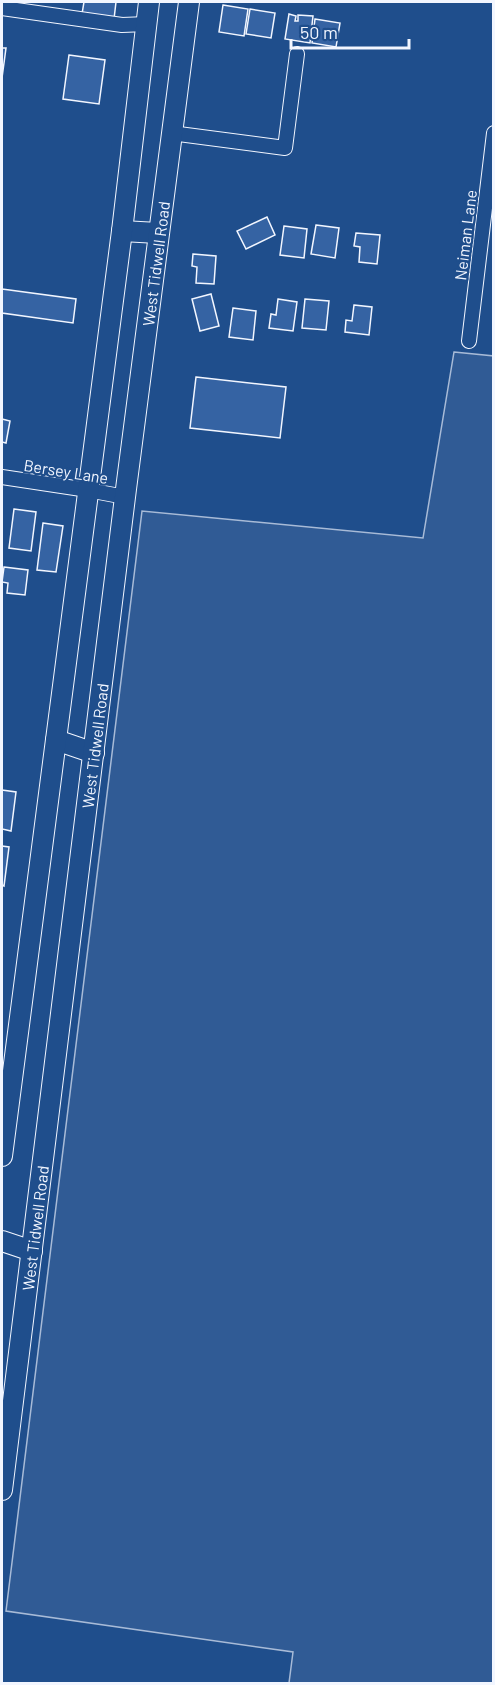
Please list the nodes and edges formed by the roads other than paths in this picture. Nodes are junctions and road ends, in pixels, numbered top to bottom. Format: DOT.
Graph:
graph roads {
  1 [pos="150,2"];
  2 [pos="189,2"];
  3 [pos="2,8"];
  4 [pos="147,24"];
  5 [pos="297,54"];
  6 [pos="171,133"];
  7 [pos="494,134"];
  8 [pos="122,231"];
  9 [pos="158,233"];
  10 [pos="469,341"];
  11 [pos="2,477"];
  12 [pos="88,490"];
  13 [pos="125,497"];
  14 [pos="56,740"];
  15 [pos="94,753"];
  16 [pos="2,1156"];
  17 [pos="2,1241"];
  18 [pos="32,1251"];
  19 [pos="2,1490"];
  1 -- 4 [label="main road"];
  2 -- 6 [label="main road, West Tidwell Road"];
  3 -- 4 [label="street"];
  4 -- 8 [label="main road"];
  5 -- 6 [label="street"];
  6 -- 9 [label="main road, West Tidwell Road"];
  7 -- 10 [label="street, Neiman Lane"];
  8 -- 9 [label="main road"];
  8 -- 12 [label="main road"];
  9 -- 13 [label="main road, West Tidwell Road"];
  11 -- 12 [label="street, Bersey Lane"];
  12 -- 13 [label="street, Bersey Lane"];
  12 -- 14 [label="main road"];
  13 -- 15 [label="main road, West Tidwell Road"];
  14 -- 15 [label="main road"];
  14 -- 16 [label="main road"];
  15 -- 18 [label="main road, West Tidwell Road"];
  17 -- 18 [label="main road"];
  18 -- 19 [label="main road, West Tidwell Road"];
}
